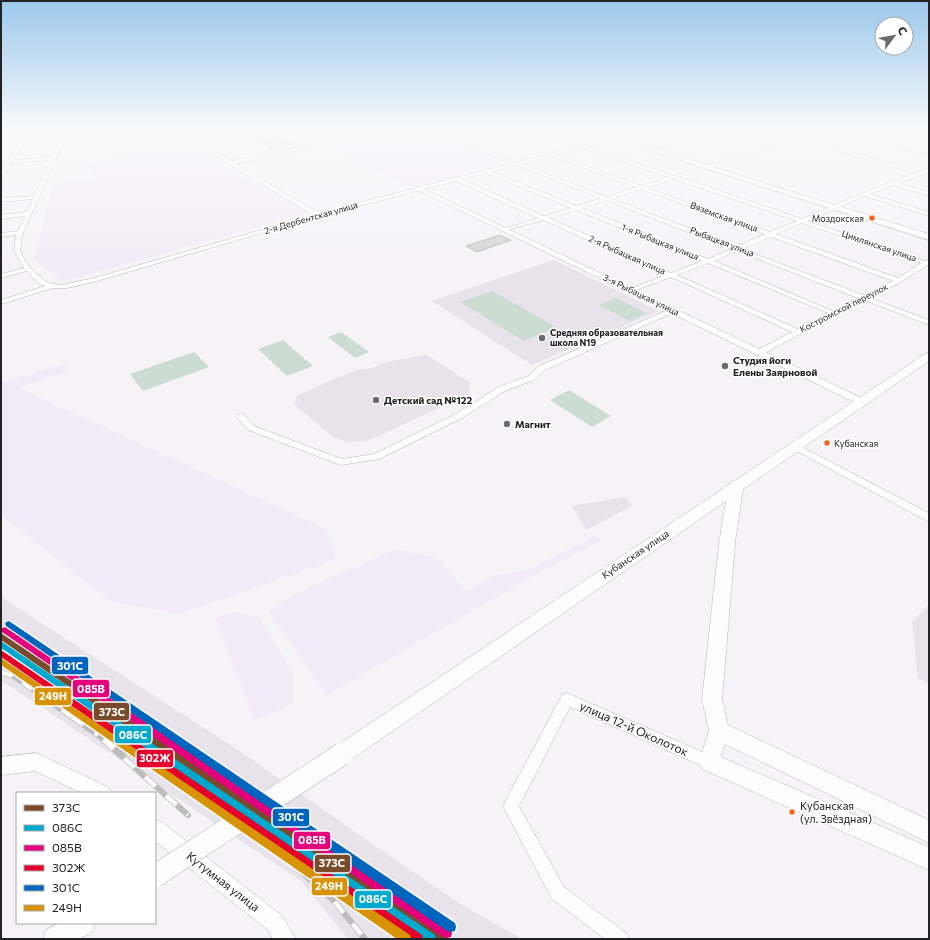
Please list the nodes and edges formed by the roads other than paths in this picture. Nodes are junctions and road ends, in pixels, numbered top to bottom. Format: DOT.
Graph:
graph roads {
  1 [pos="45,175"];
  2 [pos="251,175"];
  3 [pos="472,175"];
  4 [pos="495,175"];
  5 [pos="546,175"];
  6 [pos="607,175"];
  7 [pos="666,175"];
  8 [pos="679,175"];
  9 [pos="731,175"];
  10 [pos="913,175"];
  11 [pos="672,177"];
  12 [pos="456,179"];
  13 [pos="893,183"];
  14 [pos="640,187"];
  15 [pos="420,189"];
  16 [pos="865,194"];
  17 [pos="929,194"];
  18 [pos="36,196"];
  19 [pos="606,198"];
  20 [pos="1,200"];
  21 [pos="834,207"];
  22 [pos="575,208"];
  23 [pos="28,214"];
  24 [pos="929,214"];
  25 [pos="318,215"];
  26 [pos="1,217"];
  27 [pos="543,218"];
  28 [pos="804,220"];
  29 [pos="506,230"];
  30 [pos="20,233"];
  31 [pos="772,234"];
  32 [pos="1,235"];
  33 [pos="929,237"];
  34 [pos="737,248"];
  35 [pos="708,261"];
  36 [pos="928,262"];
  37 [pos="28,269"];
  38 [pos="673,275"];
  39 [pos="1,276"];
  40 [pos="899,280"];
  41 [pos="50,287"];
  42 [pos="632,290"];
  43 [pos="863,298"];
  44 [pos="1,302"];
  45 [pos="673,311"];
  46 [pos="833,314"];
  47 [pos="929,323"];
  48 [pos="799,332"];
  49 [pos="758,353"];
  50 [pos="929,356"];
  51 [pos="862,402"];
  52 [pos="241,416"];
  53 [pos="796,447"];
  54 [pos="736,486"];
  55 [pos="929,518"];
  56 [pos="719,730"];
  57 [pos="709,762"];
  58 [pos="1,766"];
  59 [pos="100,792"];
  60 [pos="156,831"];
  61 [pos="929,832"];
  62 [pos="929,859"];
  63 [pos="156,875"];
  64 [pos="285,939"];
  65 [pos="620,939"];
  1 -- 18 [label="street"];
  2 -- 25 [label="street"];
  3 -- 12 [label="street, 2-я Дербентская улица"];
  4 -- 22 [label="street, 1-я Рыбацкая улица"];
  5 -- 19 [label="street, Рыбацкая улица"];
  6 -- 14 [label="street, Вяземская улица"];
  7 -- 11 [label="street, Цимлянская улица"];
  8 -- 11 [label="street"];
  9 -- 21 [label="main road"];
  10 -- 13 [label="street"];
  11 -- 14 [label="street"];
  11 -- 28 [label="street, Цимлянская улица"];
  12 -- 15 [label="street, 2-я Дербентская улица"];
  12 -- 27 [label="street, 2-я Рыбацкая улица"];
  13 -- 16 [label="street"];
  13 -- 17 [label="street"];
  14 -- 19 [label="street"];
  14 -- 31 [label="street, Вяземская улица"];
  15 -- 25 [label="street, 2-я Дербентская улица"];
  15 -- 29 [label="street, 3-я Рыбацкая улица"];
  16 -- 21 [label="street"];
  16 -- 24 [label="street"];
  18 -- 20 [label="street"];
  18 -- 23 [label="street"];
  19 -- 22 [label="street"];
  19 -- 34 [label="street, Рыбацкая улица"];
  21 -- 28 [label="street"];
  21 -- 33 [label="main road"];
  22 -- 27 [label="street"];
  22 -- 35 [label="street, 1-я Рыбацкая улица"];
  23 -- 26 [label="street"];
  23 -- 30 [label="street"];
  25 -- 41 [label="street, 2-я Дербентская улица"];
  27 -- 29 [label="street"];
  27 -- 38 [label="street, 2-я Рыбацкая улица"];
  28 -- 31 [label="street"];
  28 -- 36 [label="street, Цимлянская улица"];
  29 -- 42 [label="street, 3-я Рыбацкая улица"];
  30 -- 32 [label="street"];
  30 -- 37 [label="street"];
  31 -- 34 [label="street"];
  31 -- 40 [label="street, Вяземская улица"];
  34 -- 35 [label="street"];
  34 -- 43 [label="street, Рыбацкая улица"];
  35 -- 38 [label="street"];
  35 -- 46 [label="street, 1-я Рыбацкая улица"];
  36 -- 40 [label="street, Костромской переулок"];
  37 -- 39 [label="street"];
  37 -- 41 [label="street"];
  38 -- 42 [label="street"];
  38 -- 48 [label="street, 2-я Рыбацкая улица"];
  40 -- 43 [label="street, Костромской переулок"];
  41 -- 44 [label="street, 2-я Дербентская улица"];
  42 -- 45 [label="street, 3-я Рыбацкая улица"];
  43 -- 46 [label="street, Костромской переулок"];
  43 -- 47 [label="street, Рыбацкая улица"];
  45 -- 49 [label="street, 3-я Рыбацкая улица"];
  45 -- 52 [label="street"];
  46 -- 48 [label="street, Костромской переулок"];
  48 -- 49 [label="street, Костромской переулок"];
  49 -- 51 [label="street, 3-я Рыбацкая улица"];
  50 -- 51 [label="main road, Кубанская улица"];
  51 -- 53 [label="main road, Кубанская улица"];
  53 -- 54 [label="main road, Кубанская улица"];
  53 -- 55 [label="street"];
  54 -- 56 [label="main road"];
  54 -- 63 [label="main road, Кубанская улица, bridge"];
  56 -- 57 [label="main road"];
  56 -- 61 [label="main road"];
  57 -- 62 [label="main road"];
  57 -- 65 [label="street, улица 12-й Околоток"];
  58 -- 59 [label="street"];
  60 -- 64 [label="street, Кутумная улица"];
}
